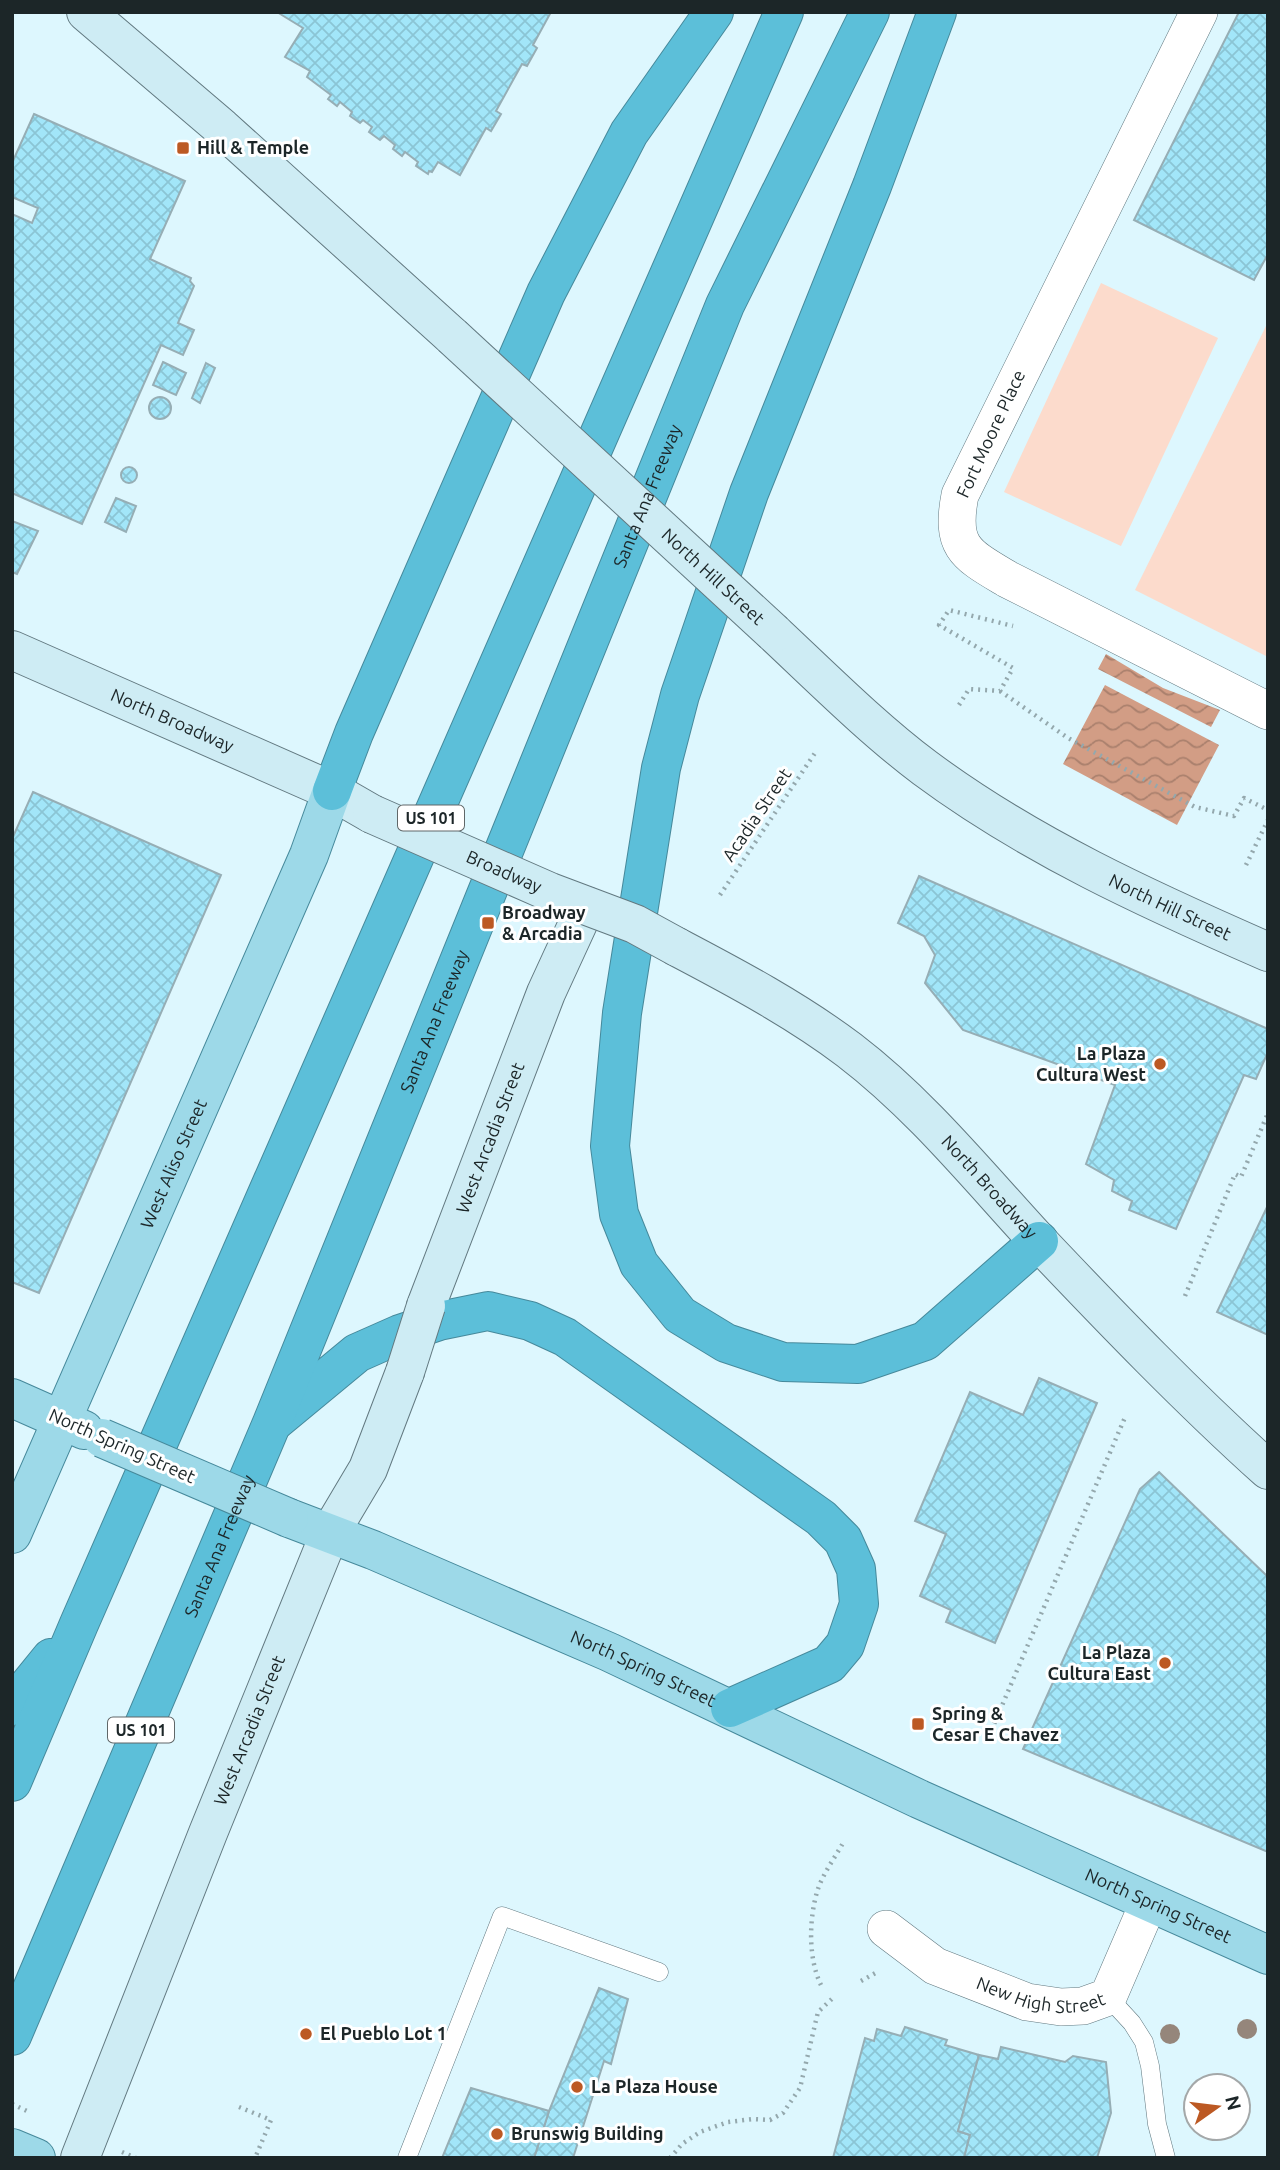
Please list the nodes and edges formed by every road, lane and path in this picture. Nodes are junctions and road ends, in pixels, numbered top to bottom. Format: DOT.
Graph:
graph roads {
  1 [pos="86,12"];
  2 [pos="714,12"];
  3 [pos="783,12"];
  4 [pos="870,12"];
  5 [pos="937,12"];
  6 [pos="1199,12"];
  7 [pos="949,610"];
  8 [pos="12,650"];
  9 [pos="1000,691"];
  10 [pos="959,705"];
  11 [pos="1268,711"];
  12 [pos="817,750"];
  13 [pos="332,791"];
  14 [pos="1268,810"];
  15 [pos="1268,820"];
  16 [pos="1246,865"];
  17 [pos="720,895"];
  18 [pos="586,906"];
  19 [pos="677,947"];
  20 [pos="1268,952"];
  21 [pos="1268,1113"];
  22 [pos="1039,1241"];
  23 [pos="1185,1296"];
  24 [pos="12,1398"];
  25 [pos="1126,1415"];
  26 [pos="62,1420"];
  27 [pos="271,1423"];
  28 [pos="1268,1470"];
  29 [pos="330,1533"];
  30 [pos="12,1534"];
  31 [pos="79,1624"];
  32 [pos="12,1706"];
  33 [pos="730,1708"];
  34 [pos="986,1743"];
  35 [pos="12,1782"];
  36 [pos="842,1843"];
  37 [pos="1149,1902"];
  38 [pos="886,1929"];
  39 [pos="1268,1955"];
  40 [pos="659,1972"];
  41 [pos="821,1985"];
  42 [pos="835,1996"];
  43 [pos="1108,1997"];
  44 [pos="12,2036"];
  45 [pos="239,2107"];
  46 [pos="12,2148"];
  47 [pos="35,2157"];
  48 [pos="80,2158"];
  49 [pos="255,2158"];
  50 [pos="407,2158"];
  51 [pos="670,2158"];
  52 [pos="1166,2158"];
  1 -- 20 [label="main road, North Hill Street, bridge"];
  2 -- 13 [label="highway"];
  3 -- 31 [label="highway, US 101"];
  4 -- 27 [label="highway, Santa Ana Freeway / US 101"];
  5 -- 22 [label="highway"];
  6 -- 11 [label="street, Fort Moore Place"];
  7 -- 9 [label="path"];
  8 -- 13 [label="main road, North Broadway"];
  9 -- 10 [label="path"];
  9 -- 14 [label="path"];
  12 -- 17 [label="path, Acadia Street"];
  13 -- 18 [label="main road, Broadway, bridge"];
  13 -- 26 [label="main road, West Aliso Street"];
  15 -- 16 [label="path"];
  18 -- 19 [label="main road, Broadway, bridge"];
  18 -- 29 [label="main road, West Arcadia Street, bridge"];
  19 -- 22 [label="main road, North Broadway"];
  21 -- 23 [label="path"];
  22 -- 28 [label="main road, North Broadway"];
  24 -- 26 [label="main road, North Spring Street"];
  25 -- 34 [label="path"];
  26 -- 29 [label="main road, North Spring Street, bridge"];
  26 -- 30 [label="main road, West Aliso Street"];
  27 -- 33 [label="highway"];
  27 -- 44 [label="highway, Santa Ana Freeway / US 101"];
  29 -- 33 [label="main road, North Spring Street"];
  29 -- 48 [label="main road, West Arcadia Street"];
  31 -- 32 [label="highway"];
  31 -- 35 [label="highway, US 101"];
  33 -- 37 [label="main road, North Spring Street"];
  36 -- 41 [label="path"];
  37 -- 39 [label="main road, North Spring Street"];
  37 -- 43 [label="street, New High Street"];
  38 -- 43 [label="street, New High Street"];
  40 -- 50 [label="lane"];
  42 -- 51 [label="path"];
  43 -- 52 [label="lane"];
  45 -- 49 [label="path"];
  46 -- 47 [label="main road"];
}
